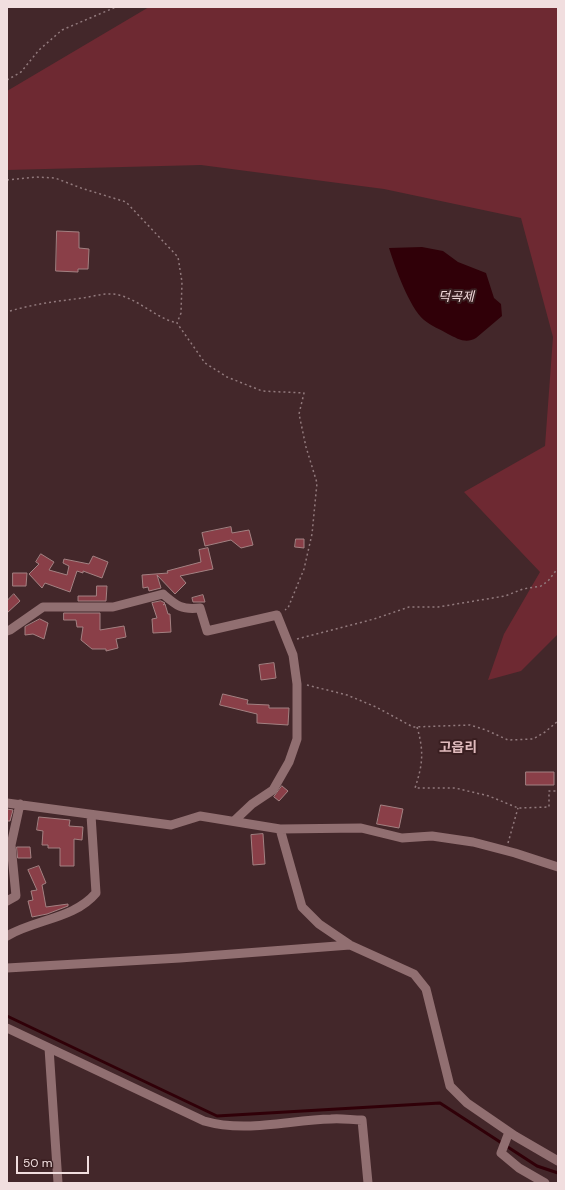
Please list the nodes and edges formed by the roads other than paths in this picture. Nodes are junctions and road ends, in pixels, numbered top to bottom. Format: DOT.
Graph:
graph roads {
  1 [pos="7,631"];
  2 [pos="7,803"];
  3 [pos="20,804"];
  4 [pos="90,815"];
  5 [pos="234,821"];
  6 [pos="280,829"];
  7 [pos="9,846"];
  8 [pos="558,867"];
  9 [pos="7,901"];
  10 [pos="7,936"];
  11 [pos="350,945"];
  12 [pos="7,968"];
  13 [pos="7,1028"];
  14 [pos="49,1048"];
  15 [pos="509,1132"];
  16 [pos="558,1161"];
  17 [pos="58,1183"];
  18 [pos="368,1183"];
  19 [pos="545,1183"];
  1 -- 5 [label="street"];
  2 -- 3 [label="street"];
  3 -- 4 [label="street"];
  3 -- 7 [label="street"];
  4 -- 5 [label="street"];
  4 -- 10 [label="street"];
  5 -- 6 [label="street"];
  6 -- 8 [label="street"];
  6 -- 11 [label="street"];
  7 -- 9 [label="street"];
  11 -- 12 [label="street"];
  11 -- 15 [label="street"];
  13 -- 14 [label="street"];
  14 -- 17 [label="street"];
  14 -- 18 [label="street"];
  15 -- 16 [label="street"];
  15 -- 19 [label="street"];
}
